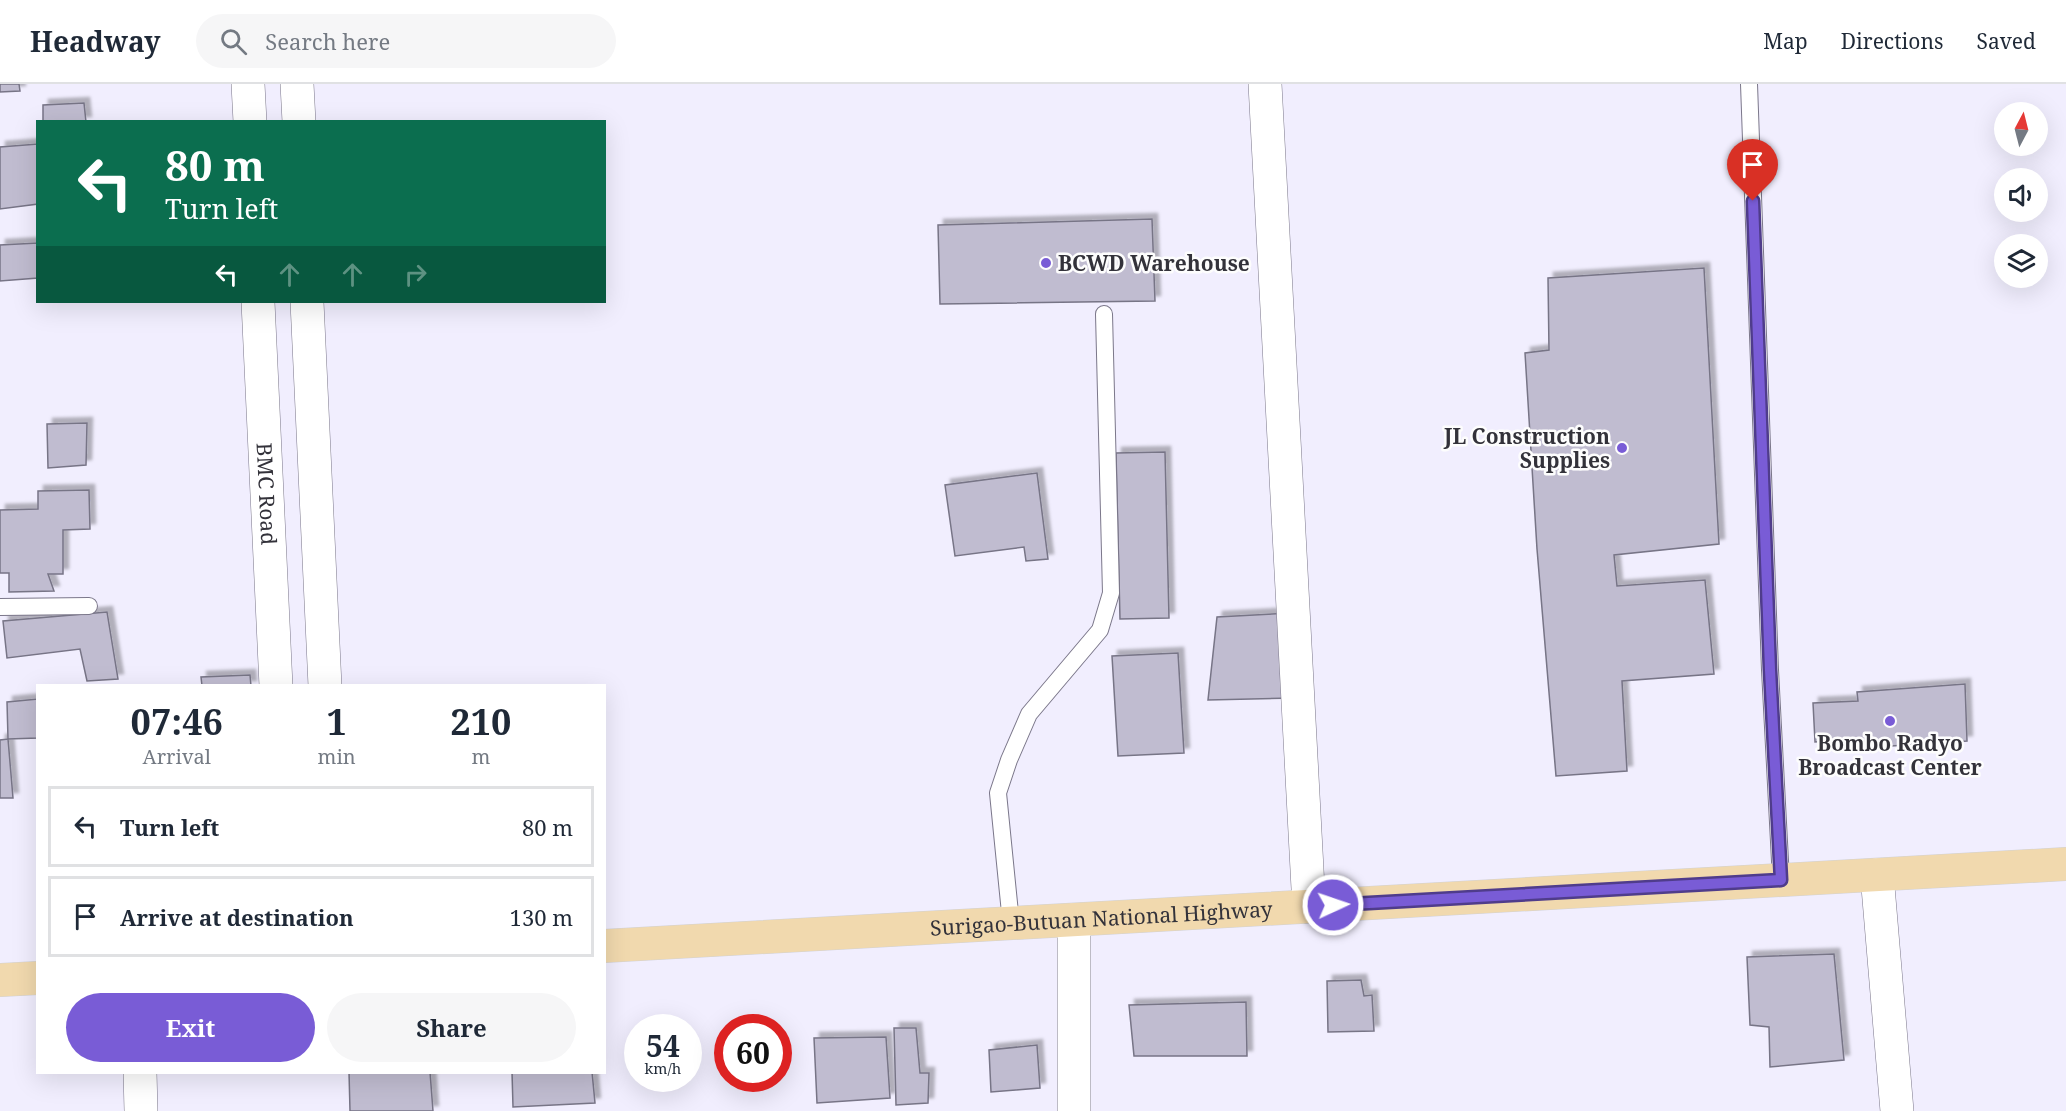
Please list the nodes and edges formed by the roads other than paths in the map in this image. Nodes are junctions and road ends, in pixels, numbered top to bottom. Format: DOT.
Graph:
graph roads {
  1 [pos="248,84"];
  2 [pos="297,84"];
  3 [pos="1265,84"];
  4 [pos="1749,84"];
  5 [pos="250,120"];
  6 [pos="299,120"];
  7 [pos="258,303"];
  8 [pos="307,303"];
  9 [pos="1104,314"];
  10 [pos="89,606"];
  11 [pos="0,607"];
  12 [pos="276,684"];
  13 [pos="325,684"];
  14 [pos="2066,864"];
  15 [pos="1877,875"];
  16 [pos="1781,880"];
  17 [pos="1310,907"];
  18 [pos="1074,920"];
  19 [pos="1011,923"];
  20 [pos="606,946"];
  21 [pos="36,978"];
  22 [pos="0,980"];
  23 [pos="140,1074"];
  24 [pos="141,1111"];
  25 [pos="1074,1111"];
  26 [pos="1897,1111"];
  1 -- 5 [label="street"];
  2 -- 6 [label="street"];
  3 -- 17 [label="street"];
  4 -- 16 [label="lane"];
  7 -- 12 [label="street, BMC Road"];
  8 -- 13 [label="street"];
  9 -- 19 [label="lane"];
  10 -- 11 [label="lane"];
  14 -- 15 [label="main road, Surigao-Butuan National Highway"];
  15 -- 16 [label="main road, Surigao-Butuan National Highway"];
  15 -- 26 [label="street"];
  16 -- 17 [label="main road, Surigao-Butuan National Highway"];
  17 -- 18 [label="main road, Surigao-Butuan National Highway"];
  18 -- 19 [label="main road, Surigao-Butuan National Highway"];
  18 -- 25 [label="street"];
  19 -- 20 [label="main road, Surigao-Butuan National Highway"];
  21 -- 22 [label="main road"];
  23 -- 24 [label="street"];
}
